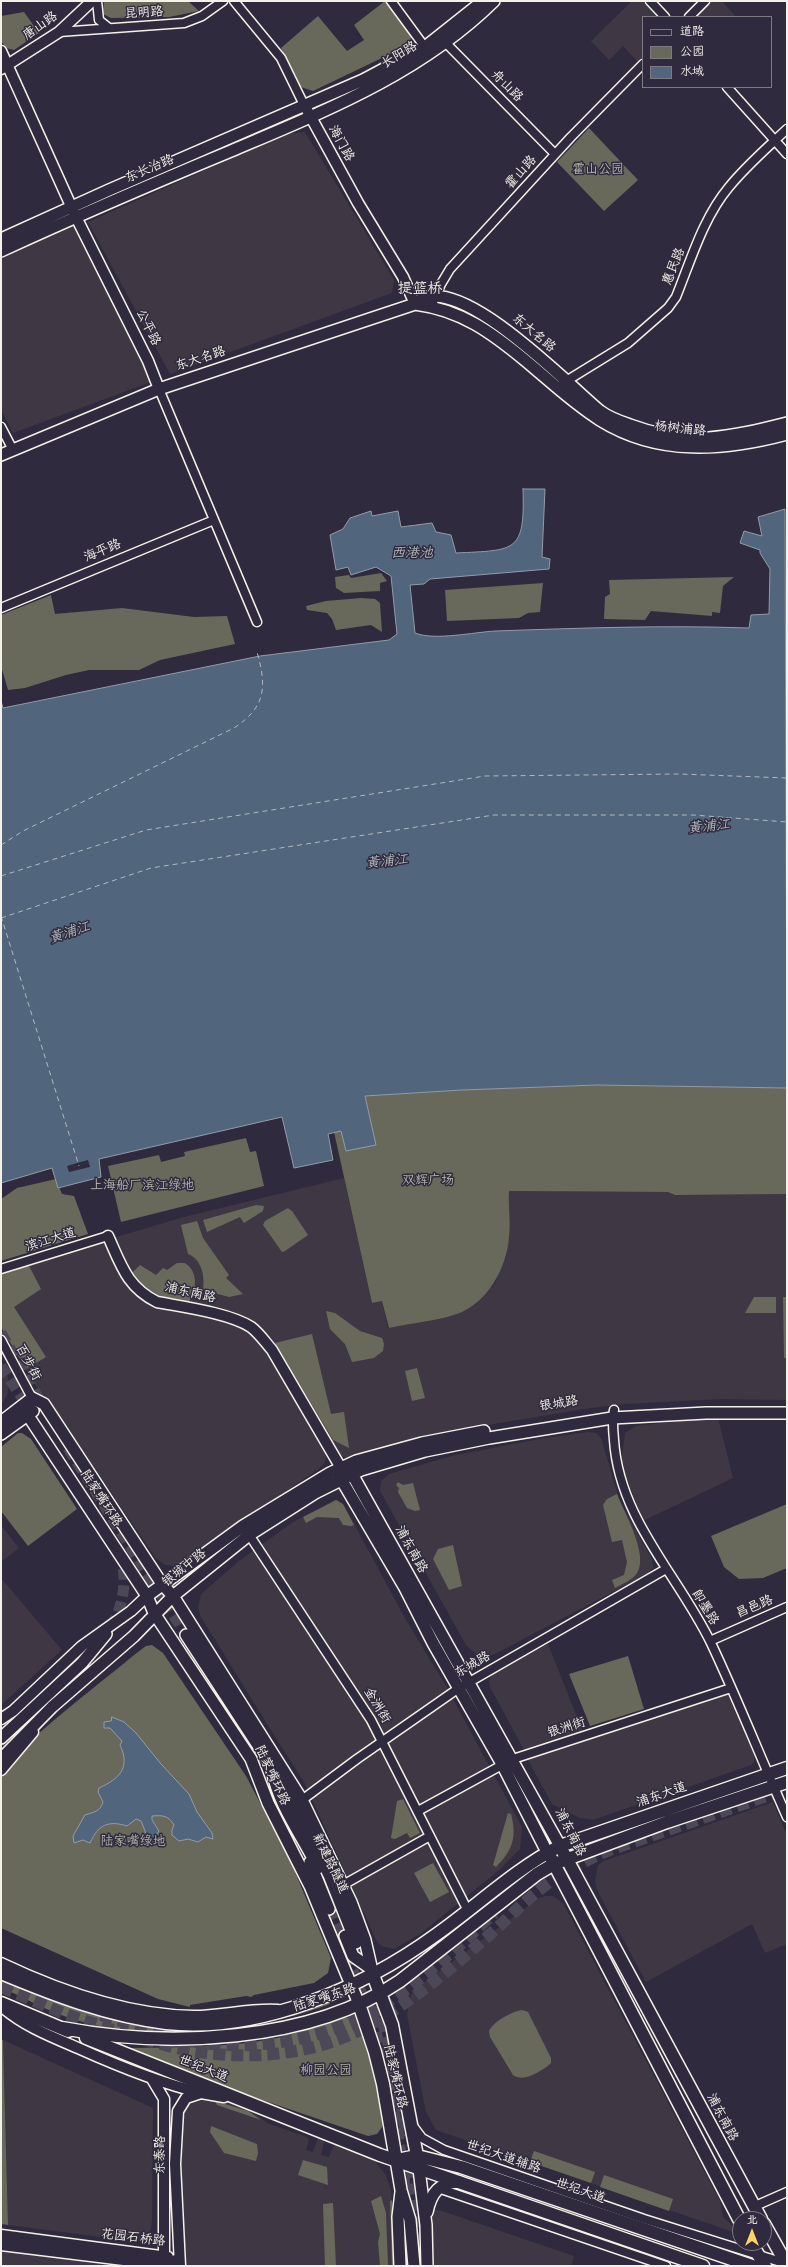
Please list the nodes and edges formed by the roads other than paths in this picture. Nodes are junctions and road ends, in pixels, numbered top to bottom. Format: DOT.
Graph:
graph roads {
  1 [pos="92,1"];
  2 [pos="97,1"];
  3 [pos="223,1"];
  4 [pos="234,1"];
  5 [pos="391,1"];
  6 [pos="483,1"];
  7 [pos="494,1"];
  8 [pos="650,1"];
  9 [pos="705,1"];
  10 [pos="664,16"];
  11 [pos="690,16"];
  12 [pos="109,28"];
  13 [pos="59,32"];
  14 [pos="442,40"];
  15 [pos="428,50"];
  16 [pos="1,51"];
  17 [pos="642,65"];
  18 [pos="4,67"];
  19 [pos="728,88"];
  20 [pos="305,107"];
  21 [pos="310,117"];
  22 [pos="787,129"];
  23 [pos="775,140"];
  24 [pos="555,154"];
  25 [pos="787,154"];
  26 [pos="74,212"];
  27 [pos="1,239"];
  28 [pos="1,251"];
  29 [pos="433,301"];
  30 [pos="415,304"];
  31 [pos="562,385"];
  32 [pos="159,389"];
  33 [pos="787,423"];
  34 [pos="1,427"];
  35 [pos="787,434"];
  36 [pos="13,450"];
  37 [pos="1,455"];
  38 [pos="214,520"];
  39 [pos="1,608"];
  40 [pos="257,622"];
  41 [pos="108,1236"];
  42 [pos="1,1269"];
  43 [pos="1,1340"];
  44 [pos="32,1398"];
  45 [pos="44,1404"];
  46 [pos="787,1406"];
  47 [pos="787,1413"];
  48 [pos="27,1414"];
  49 [pos="613,1414"];
  50 [pos="1,1422"];
  51 [pos="1,1434"];
  52 [pos="341,1468"];
  53 [pos="352,1474"];
  54 [pos="341,1479"];
  55 [pos="246,1531"];
  56 [pos="666,1569"];
  57 [pos="162,1584"];
  58 [pos="147,1596"];
  59 [pos="173,1596"];
  60 [pos="787,1607"];
  61 [pos="154,1613"];
  62 [pos="106,1634"];
  63 [pos="186,1635"];
  64 [pos="710,1641"];
  65 [pos="470,1682"];
  66 [pos="459,1688"];
  67 [pos="731,1688"];
  68 [pos="52,1707"];
  69 [pos="252,1716"];
  70 [pos="1,1719"];
  71 [pos="4,1729"];
  72 [pos="1,1738"];
  73 [pos="382,1741"];
  74 [pos="1,1759"];
  75 [pos="251,1759"];
  76 [pos="513,1759"];
  77 [pos="502,1764"];
  78 [pos="271,1765"];
  79 [pos="787,1768"];
  80 [pos="1,1770"];
  81 [pos="769,1774"];
  82 [pos="787,1782"];
  83 [pos="283,1784"];
  84 [pos="773,1786"];
  85 [pos="302,1800"];
  86 [pos="418,1812"];
  87 [pos="787,1818"];
  88 [pos="430,1836"];
  89 [pos="560,1846"];
  90 [pos="547,1852"];
  91 [pos="566,1858"];
  92 [pos="554,1864"];
  93 [pos="343,1885"];
  94 [pos="329,1908"];
  95 [pos="468,1911"];
  96 [pos="356,1943"];
  97 [pos="1,1963"];
  98 [pos="372,1972"];
  99 [pos="1,1973"];
  100 [pos="351,1986"];
  101 [pos="381,1994"];
  102 [pos="1,2000"];
  103 [pos="359,2004"];
  104 [pos="1,2005"];
  105 [pos="284,2010"];
  106 [pos="62,2028"];
  107 [pos="81,2032"];
  108 [pos="152,2079"];
  109 [pos="202,2093"];
  110 [pos="236,2098"];
  111 [pos="411,2120"];
  112 [pos="396,2160"];
  113 [pos="418,2162"];
  114 [pos="460,2182"];
  115 [pos="438,2188"];
  116 [pos="401,2190"];
  117 [pos="787,2192"];
  118 [pos="753,2207"];
  119 [pos="735,2211"];
  120 [pos="756,2211"];
  121 [pos="426,2225"];
  122 [pos="406,2233"];
  123 [pos="1,2235"];
  124 [pos="772,2240"];
  125 [pos="1,2245"];
  126 [pos="753,2251"];
  127 [pos="755,2261"];
  128 [pos="164,2262"];
  129 [pos="179,2262"];
  130 [pos="784,2265"];
  131 [pos="400,2266"];
  132 [pos="408,2266"];
  133 [pos="414,2266"];
  134 [pos="427,2266"];
  135 [pos="666,2266"];
  136 [pos="703,2266"];
  137 [pos="765,2266"];
  1 -- 13 [label="street, 唐山路"];
  2 -- 12 [label="street, 昆明路"];
  3 -- 12 [label="street, 昆明路"];
  4 -- 20 [label="street, 海门路"];
  5 -- 15 [label="street"];
  6 -- 14 [label="main road, 长阳路"];
  7 -- 14 [label="main road, 长阳路"];
  8 -- 10 [label="street"];
  9 -- 11 [label="street"];
  12 -- 13 [label="street, 昆明路"];
  13 -- 18 [label="street, 唐山路"];
  14 -- 15 [label="main road, 长阳路"];
  14 -- 24 [label="street, 舟山路"];
  15 -- 20 [label="main road, 长阳路"];
  15 -- 21 [label="main road, 长阳路"];
  16 -- 18 [label="street, 公平路"];
  17 -- 24 [label="street, 霍山路"];
  18 -- 26 [label="street, 公平路"];
  19 -- 23 [label="street"];
  20 -- 21 [label="street, 海门路"];
  20 -- 26 [label="main road, 东长治路"];
  21 -- 26 [label="main road, 东长治路"];
  21 -- 30 [label="street, 海门路"];
  22 -- 23 [label="street, 惠民路"];
  23 -- 25 [label="street"];
  23 -- 31 [label="street, 惠民路"];
  24 -- 29 [label="street, 霍山路"];
  26 -- 27 [label="main road, 东长治路"];
  26 -- 28 [label="main road, 东长治路"];
  26 -- 32 [label="street, 公平路"];
  29 -- 30 [label="main road, 东大名路"];
  29 -- 31 [label="main road, 东大名路"];
  30 -- 32 [label="main road, 东大名路"];
  31 -- 33 [label="main road, 杨树浦路"];
  31 -- 35 [label="main road, 杨树浦路"];
  32 -- 36 [label="main road, 东大名路"];
  32 -- 38 [label="street, 公平路"];
  34 -- 36 [label="street"];
  36 -- 37 [label="main road, 东大名路"];
  38 -- 39 [label="street, 海平路"];
  38 -- 40 [label="street, 公平路"];
  41 -- 42 [label="street, 滨江大道"];
  41 -- 52 [label="street, 浦东南路"];
  43 -- 44 [label="street, 百步街"];
  44 -- 45 [label="main road"];
  44 -- 48 [label="main road"];
  44 -- 50 [label="main road"];
  45 -- 48 [label="main road"];
  45 -- 57 [label="main road, 陆家嘴环路"];
  46 -- 49 [label="main road, 银城路"];
  47 -- 49 [label="main road, 银城路"];
  48 -- 51 [label="main road"];
  48 -- 58 [label="main road, 陆家嘴环路"];
  49 -- 52 [label="main road, 银城路"];
  49 -- 53 [label="main road, 银城路"];
  49 -- 56 [label="street, 即墨路"];
  52 -- 53 [label="main road"];
  52 -- 54 [label="main road"];
  52 -- 55 [label="main road, 银城中路"];
  53 -- 54 [label="main road, 银城中路"];
  53 -- 65 [label="main road, 浦东南路"];
  54 -- 55 [label="main road, 银城中路"];
  54 -- 66 [label="main road, 浦东南路"];
  55 -- 57 [label="main road, 银城中路"];
  55 -- 59 [label="main road, 银城中路"];
  55 -- 73 [label="street, 金洲街"];
  56 -- 64 [label="street, 即墨路"];
  56 -- 65 [label="street, 东城路"];
  57 -- 58 [label="main road, 银城中路"];
  57 -- 59 [label="main road, 陆家嘴环路"];
  58 -- 61 [label="main road, 陆家嘴环路"];
  58 -- 70 [label="street"];
  59 -- 61 [label="main road, 银城中路"];
  59 -- 69 [label="main road, 陆家嘴环路"];
  60 -- 64 [label="street, 昌邑路"];
  61 -- 68 [label="main road, 银城中路"];
  61 -- 75 [label="main road, 陆家嘴环路"];
  62 -- 71 [label="main road"];
  63 -- 78 [label="main road, 新建路隧道"];
  64 -- 67 [label="street, 即墨路"];
  65 -- 66 [label="street, 东城路"];
  65 -- 76 [label="main road, 浦东南路"];
  66 -- 73 [label="street, 东城路"];
  66 -- 77 [label="main road, 浦东南路"];
  67 -- 76 [label="street, 银洲街"];
  67 -- 81 [label="street, 即墨路"];
  68 -- 74 [label="main road, 银城中路"];
  68 -- 80 [label="street"];
  69 -- 83 [label="main road, 陆家嘴环路"];
  69 -- 85 [label="main road, 陆家嘴环路"];
  71 -- 72 [label="main road"];
  73 -- 85 [label="street, 东城路"];
  73 -- 86 [label="street, 金洲街"];
  75 -- 94 [label="main road"];
  75 -- 100 [label="main road, 陆家嘴环路"];
  76 -- 77 [label="street, 银洲街"];
  76 -- 89 [label="main road, 浦东南路"];
  77 -- 86 [label="street, 银洲街"];
  77 -- 90 [label="main road, 浦东南路"];
  78 -- 83 [label="main road, 新建路隧道"];
  78 -- 98 [label="main road, 新建路隧道"];
  79 -- 81 [label="main road, 浦东大道"];
  81 -- 84 [label="street, 即墨路"];
  81 -- 89 [label="main road, 浦东大道"];
  82 -- 84 [label="main road, 浦东大道"];
  83 -- 96 [label="main road, 陆家嘴环路"];
  84 -- 87 [label="street, 即墨路"];
  84 -- 91 [label="main road, 浦东大道"];
  85 -- 93 [label="main road, 陆家嘴环路"];
  86 -- 88 [label="street, 金洲街"];
  88 -- 93 [label="street"];
  88 -- 95 [label="street, 金洲街"];
  89 -- 90 [label="main road, 浦东大道"];
  89 -- 91 [label="main road, 浦东南路"];
  90 -- 92 [label="main road, 浦东南路"];
  90 -- 95 [label="main road, 陆家嘴东路"];
  91 -- 92 [label="main road, 浦东大道"];
  91 -- 118 [label="main road, 浦东南路"];
  92 -- 101 [label="main road, 陆家嘴东路"];
  92 -- 119 [label="main road, 浦东南路"];
  93 -- 98 [label="main road, 陆家嘴环路"];
  95 -- 98 [label="main road, 陆家嘴东路"];
  97 -- 105 [label="street"];
  98 -- 100 [label="main road, 陆家嘴东路"];
  98 -- 101 [label="main road, 陆家嘴环路"];
  99 -- 105 [label="main road, 陆家嘴东路"];
  100 -- 103 [label="main road, 陆家嘴环路"];
  100 -- 105 [label="main road, 陆家嘴东路"];
  101 -- 103 [label="main road, 陆家嘴东路"];
  101 -- 111 [label="main road, 陆家嘴环路"];
  102 -- 107 [label="main road"];
  103 -- 107 [label="main road, 陆家嘴东路"];
  103 -- 112 [label="main road, 陆家嘴环路"];
  104 -- 106 [label="main road, 世纪大道"];
  104 -- 108 [label="street"];
  106 -- 107 [label="main road, 陆家嘴东路"];
  106 -- 110 [label="main road, 世纪大道"];
  108 -- 109 [label="street"];
  108 -- 128 [label="street, 东泰路"];
  109 -- 110 [label="street"];
  109 -- 129 [label="street, 东泰路"];
  110 -- 112 [label="main road, 世纪大道"];
  111 -- 113 [label="main road, 陆家嘴环路"];
  111 -- 127 [label="street, 世纪大道辅路"];
  112 -- 113 [label="main road, 世纪大道"];
  112 -- 116 [label="main road, 陆家嘴环路"];
  113 -- 114 [label="main road, 世纪大道"];
  113 -- 121 [label="main road, 陆家嘴环路"];
  113 -- 127 [label="main road, 世纪大道"];
  114 -- 115 [label="main road"];
  114 -- 136 [label="main road, 世纪大道"];
  115 -- 121 [label="main road"];
  115 -- 135 [label="street"];
  116 -- 131 [label="main road, 陆家嘴环路"];
  116 -- 133 [label="main road, 陆家嘴环路"];
  117 -- 118 [label="street"];
  118 -- 120 [label="main road, 浦东南路"];
  121 -- 134 [label="main road, 陆家嘴环路"];
  122 -- 132 [label="main road"];
  123 -- 128 [label="street, 花园石桥路"];
  124 -- 130 [label="main road"];
  125 -- 128 [label="street, 花园石桥路"];
  126 -- 127 [label="main road"];
  127 -- 130 [label="street, 世纪大道辅路"];
  127 -- 130 [label="street, 世纪大道辅路"];
  127 -- 137 [label="main road"];
  128 -- 129 [label="street, 花园石桥路"];
}
